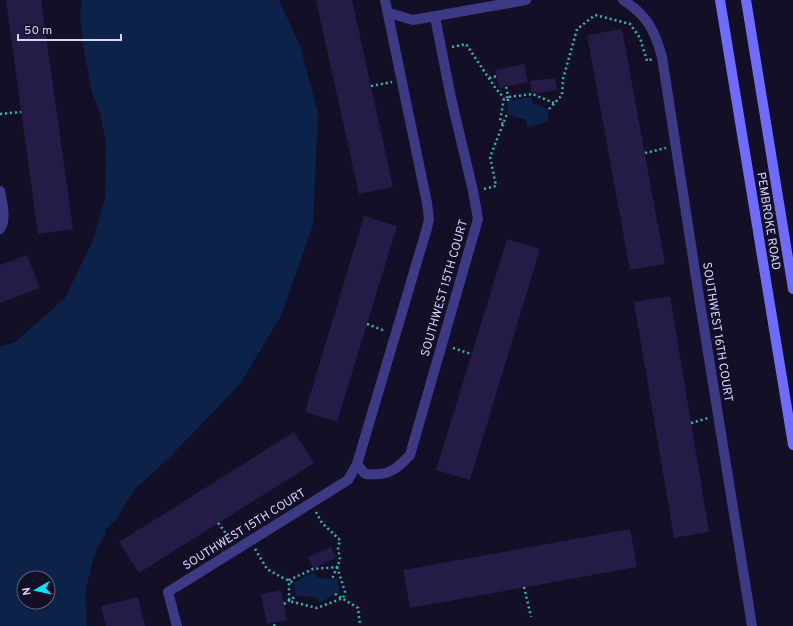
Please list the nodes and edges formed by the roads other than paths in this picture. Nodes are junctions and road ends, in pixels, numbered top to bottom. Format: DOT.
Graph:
graph roads {
  1 [pos="385,0"];
  2 [pos="526,0"];
  3 [pos="623,0"];
  4 [pos="720,0"];
  5 [pos="746,0"];
  6 [pos="389,12"];
  7 [pos="435,17"];
  8 [pos="0,190"];
  9 [pos="0,229"];
  10 [pos="793,289"];
  11 [pos="793,445"];
  12 [pos="357,464"];
  13 [pos="748,625"];
  14 [pos="177,626"];
  1 -- 6 [label="street, SOUTHWEST 15TH COURT"];
  2 -- 7 [label="street"];
  3 -- 13 [label="street, SOUTHWEST 16TH COURT"];
  4 -- 11 [label="main road, PEMBROKE ROAD"];
  5 -- 10 [label="main road, PEMBROKE ROAD"];
  6 -- 7 [label="street"];
  6 -- 12 [label="street, SOUTHWEST 15TH COURT"];
  7 -- 12 [label="street, SOUTHWEST 15TH COURT"];
  8 -- 9 [label="street"];
  12 -- 14 [label="street, SOUTHWEST 15TH COURT"];
}
